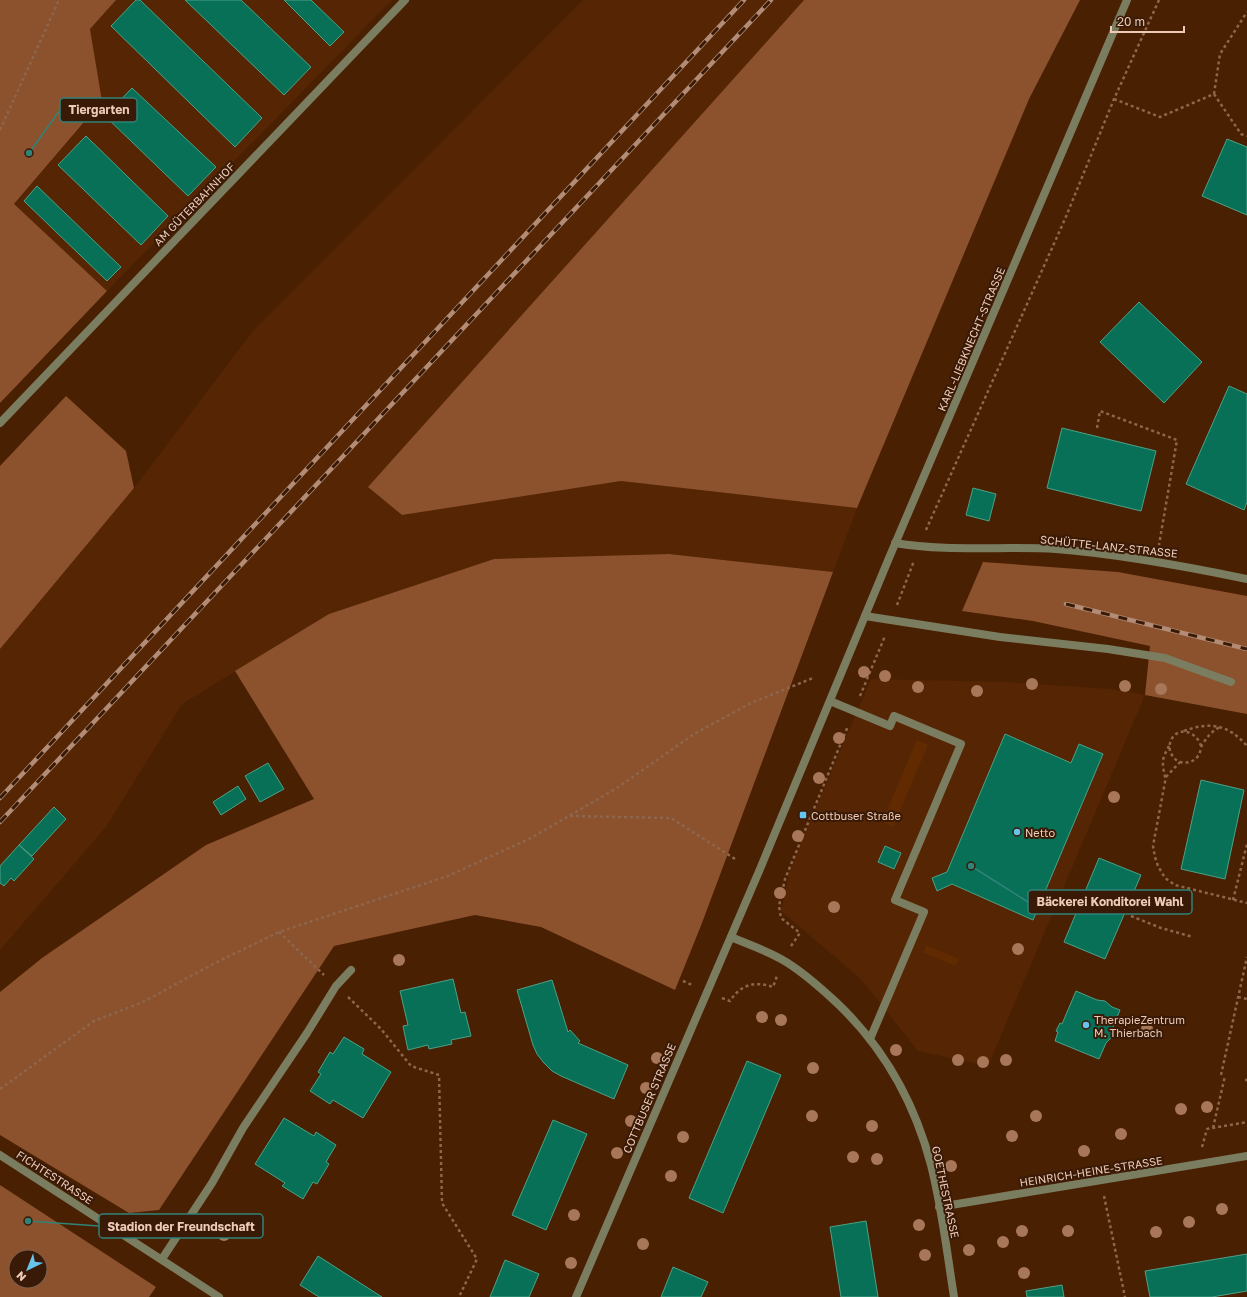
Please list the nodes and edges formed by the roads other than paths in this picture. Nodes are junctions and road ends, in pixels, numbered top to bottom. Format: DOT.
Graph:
graph roads {
  1 [pos="405,0"];
  2 [pos="1127,0"];
  3 [pos="0,423"];
  4 [pos="895,543"];
  5 [pos="1247,579"];
  6 [pos="865,616"];
  7 [pos="1231,682"];
  8 [pos="836,686"];
  9 [pos="830,701"];
  10 [pos="731,937"];
  11 [pos="352,970"];
  12 [pos="870,1039"];
  13 [pos="0,1155"];
  14 [pos="1247,1156"];
  15 [pos="939,1207"];
  16 [pos="162,1259"];
  17 [pos="219,1297"];
  18 [pos="576,1297"];
  19 [pos="954,1297"];
  1 -- 3 [label="street, AM GÜTERBAHNHOF"];
  2 -- 4 [label="street, KARL-LIEBKNECHT-STRASSE"];
  4 -- 5 [label="street, SCHÜTTE-LANZ-STRASSE"];
  4 -- 6 [label="street, KARL-LIEBKNECHT-STRASSE"];
  6 -- 7 [label="street"];
  6 -- 8 [label="street, KARL-LIEBKNECHT-STRASSE"];
  8 -- 9 [label="street, COTTBUSER STRASSE"];
  9 -- 10 [label="street, COTTBUSER STRASSE"];
  9 -- 12 [label="street"];
  10 -- 12 [label="street, GOETHESTRASSE"];
  10 -- 18 [label="street, COTTBUSER STRASSE"];
  11 -- 16 [label="street"];
  12 -- 15 [label="street, GOETHESTRASSE"];
  13 -- 16 [label="street, FICHTESTRASSE"];
  14 -- 15 [label="street, HEINRICH-HEINE-STRASSE"];
  15 -- 19 [label="street, GOETHESTRASSE"];
  16 -- 17 [label="street, FICHTESTRASSE"];
}
